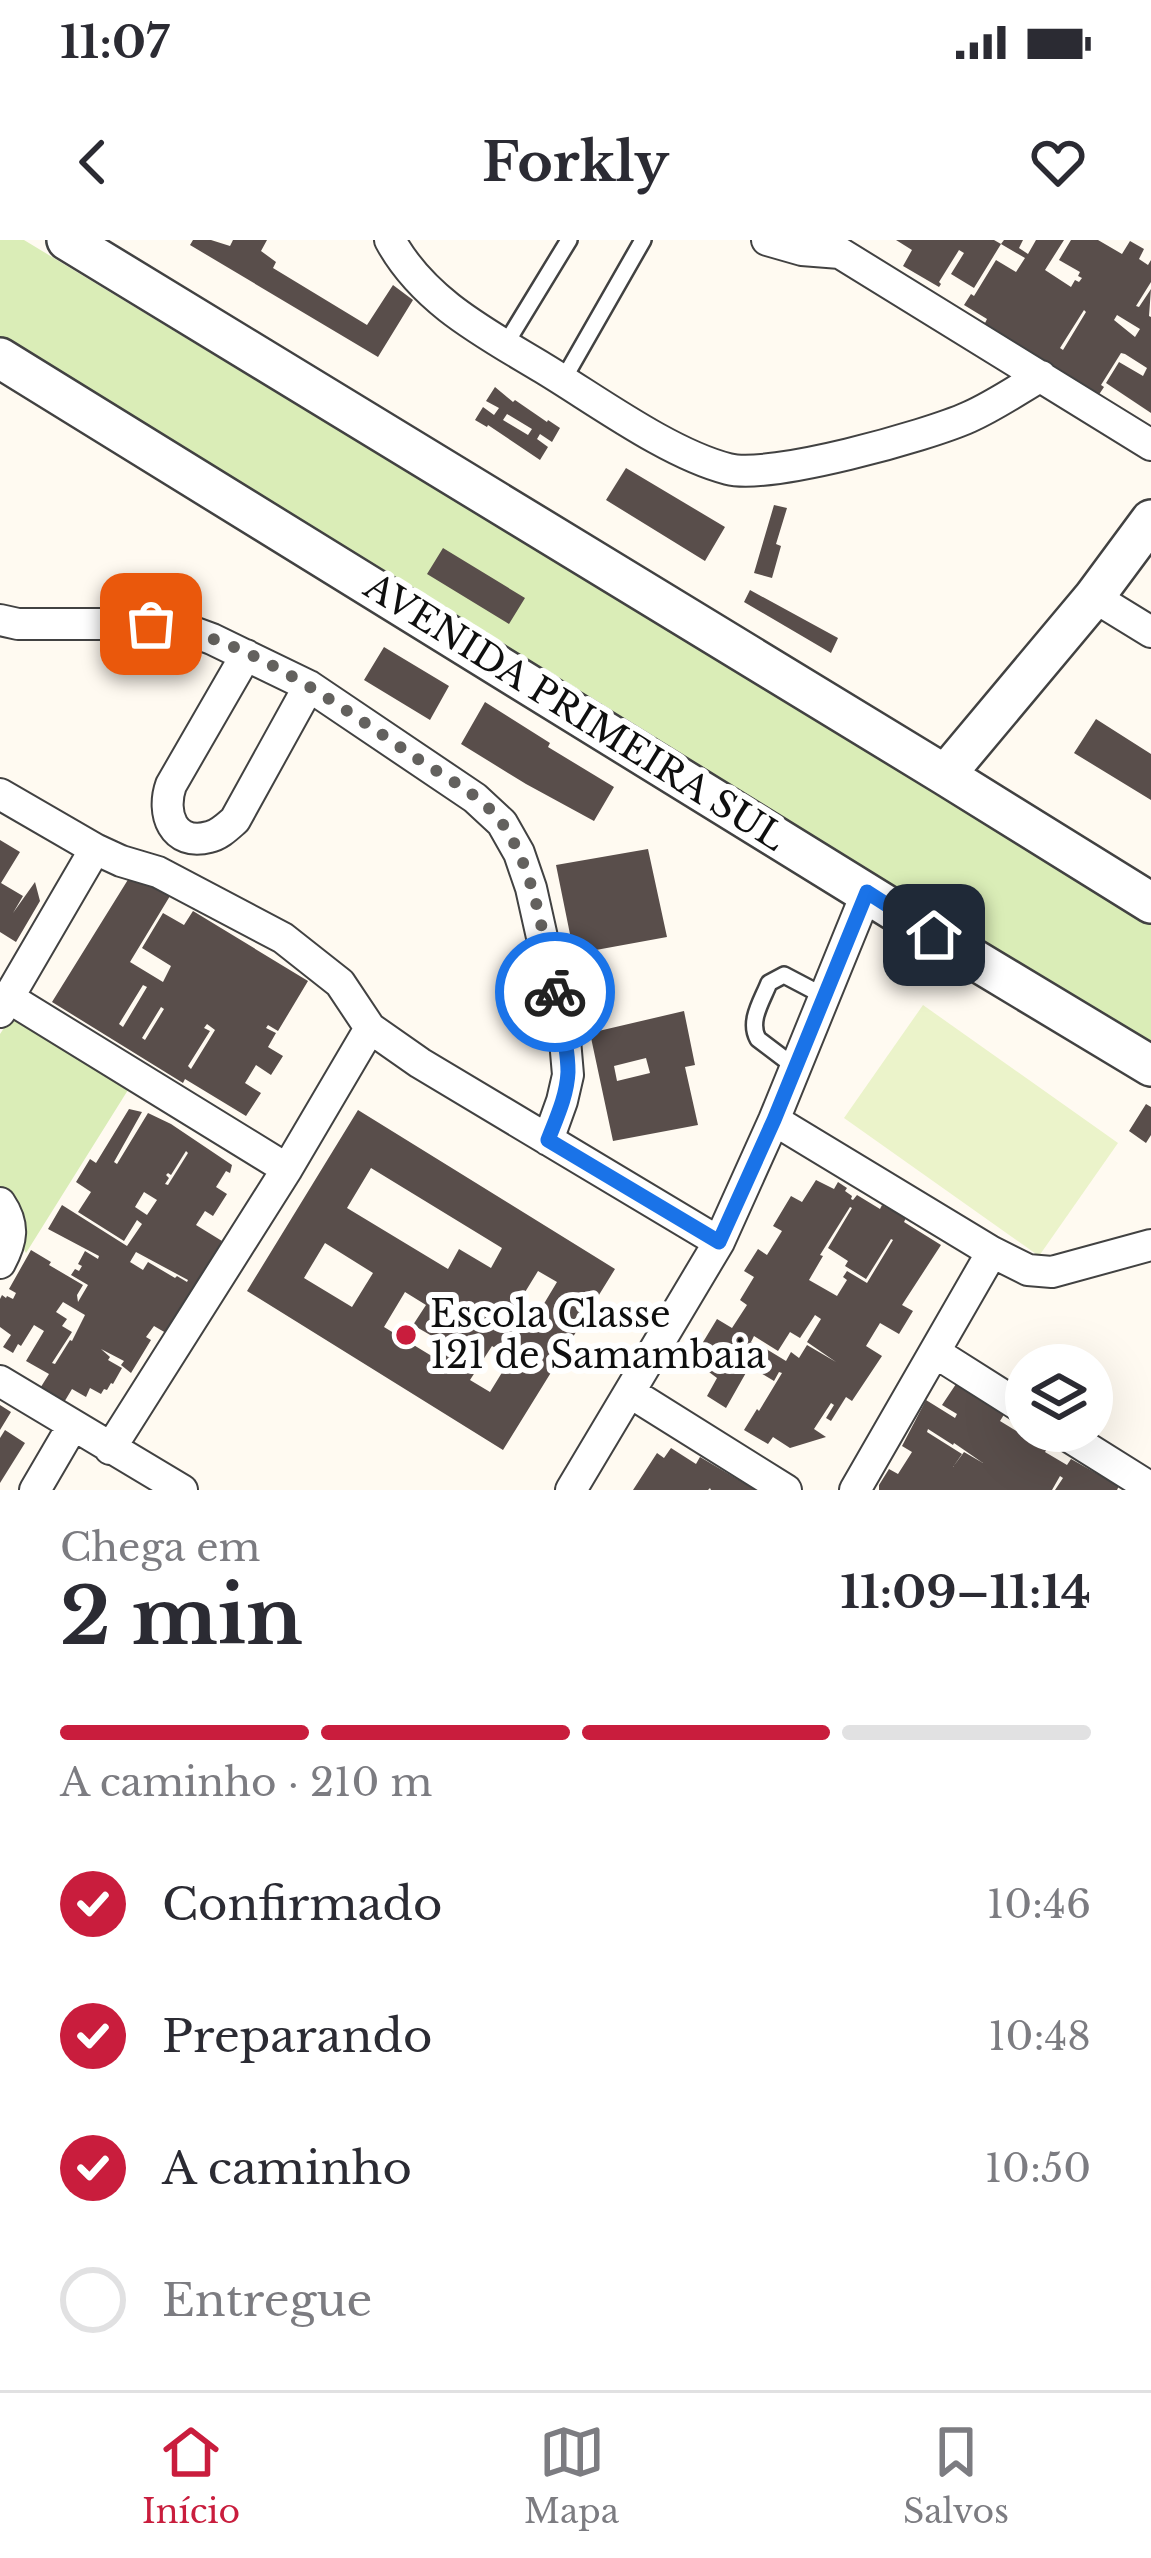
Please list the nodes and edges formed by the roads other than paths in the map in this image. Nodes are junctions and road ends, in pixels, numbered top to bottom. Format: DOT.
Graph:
graph roads {
  1 [pos="67,240"];
  2 [pos="390,240"];
  3 [pos="569,240"];
  4 [pos="643,240"];
  5 [pos="767,240"];
  6 [pos="843,247"];
  7 [pos="506,345"];
  8 [pos="0,358"];
  9 [pos="1041,376"];
  10 [pos="563,380"];
  11 [pos="1151,445"];
  12 [pos="1151,520"];
  13 [pos="1094,597"];
  14 [pos="0,620"];
  15 [pos="1151,632"];
  16 [pos="246,655"];
  17 [pos="310,686"];
  18 [pos="945,775"];
  19 [pos="0,794"];
  20 [pos="95,849"];
  21 [pos="867,892"];
  22 [pos="1151,903"];
  23 [pos="824,996"];
  24 [pos="4,1005"];
  25 [pos="370,1028"];
  26 [pos="1151,1066"];
  27 [pos="795,1067"];
  28 [pos="774,1120"];
  29 [pos="548,1140"];
  30 [pos="287,1169"];
  31 [pos="0,1203"];
  32 [pos="719,1242"];
  33 [pos="1151,1246"];
  34 [pos="992,1252"];
  35 [pos="0,1263"];
  36 [pos="936,1353"];
  37 [pos="0,1381"];
  38 [pos="631,1393"];
  39 [pos="1005,1397"];
  40 [pos="73,1425"];
  41 [pos="110,1448"];
  42 [pos="1094,1452"];
  43 [pos="1151,1488"];
  44 [pos="35,1490"];
  45 [pos="182,1490"];
  46 [pos="571,1490"];
  47 [pos="786,1490"];
  48 [pos="855,1490"];
  1 -- 18 [label="street"];
  2 -- 7 [label="street"];
  3 -- 7 [label="lane"];
  4 -- 10 [label="lane"];
  5 -- 6 [label="street"];
  6 -- 9 [label="street"];
  7 -- 10 [label="street"];
  8 -- 21 [label="street, AVENIDA PRIMEIRA SUL"];
  9 -- 10 [label="street"];
  9 -- 11 [label="street"];
  12 -- 13 [label="street"];
  13 -- 15 [label="street"];
  13 -- 18 [label="street"];
  14 -- 16 [label="street"];
  16 -- 17 [label="street"];
  16 -- 17 [label="street"];
  17 -- 29 [label="street"];
  18 -- 22 [label="street"];
  19 -- 20 [label="street"];
  20 -- 24 [label="street"];
  20 -- 25 [label="street"];
  21 -- 23 [label="street"];
  21 -- 26 [label="street, AVENIDA PRIMEIRA SUL"];
  23 -- 27 [label="street"];
  23 -- 27 [label="lane"];
  24 -- 30 [label="street"];
  25 -- 29 [label="street"];
  25 -- 30 [label="street"];
  27 -- 28 [label="street"];
  28 -- 32 [label="street"];
  28 -- 34 [label="street"];
  29 -- 32 [label="street"];
  30 -- 41 [label="street"];
  31 -- 35 [label="street"];
  32 -- 38 [label="street"];
  33 -- 34 [label="street"];
  34 -- 36 [label="street"];
  36 -- 39 [label="street"];
  36 -- 48 [label="street"];
  37 -- 40 [label="street"];
  38 -- 46 [label="street"];
  38 -- 47 [label="street"];
  40 -- 41 [label="street"];
  40 -- 44 [label="street"];
  41 -- 45 [label="street"];
  42 -- 43 [label="street"];
}
